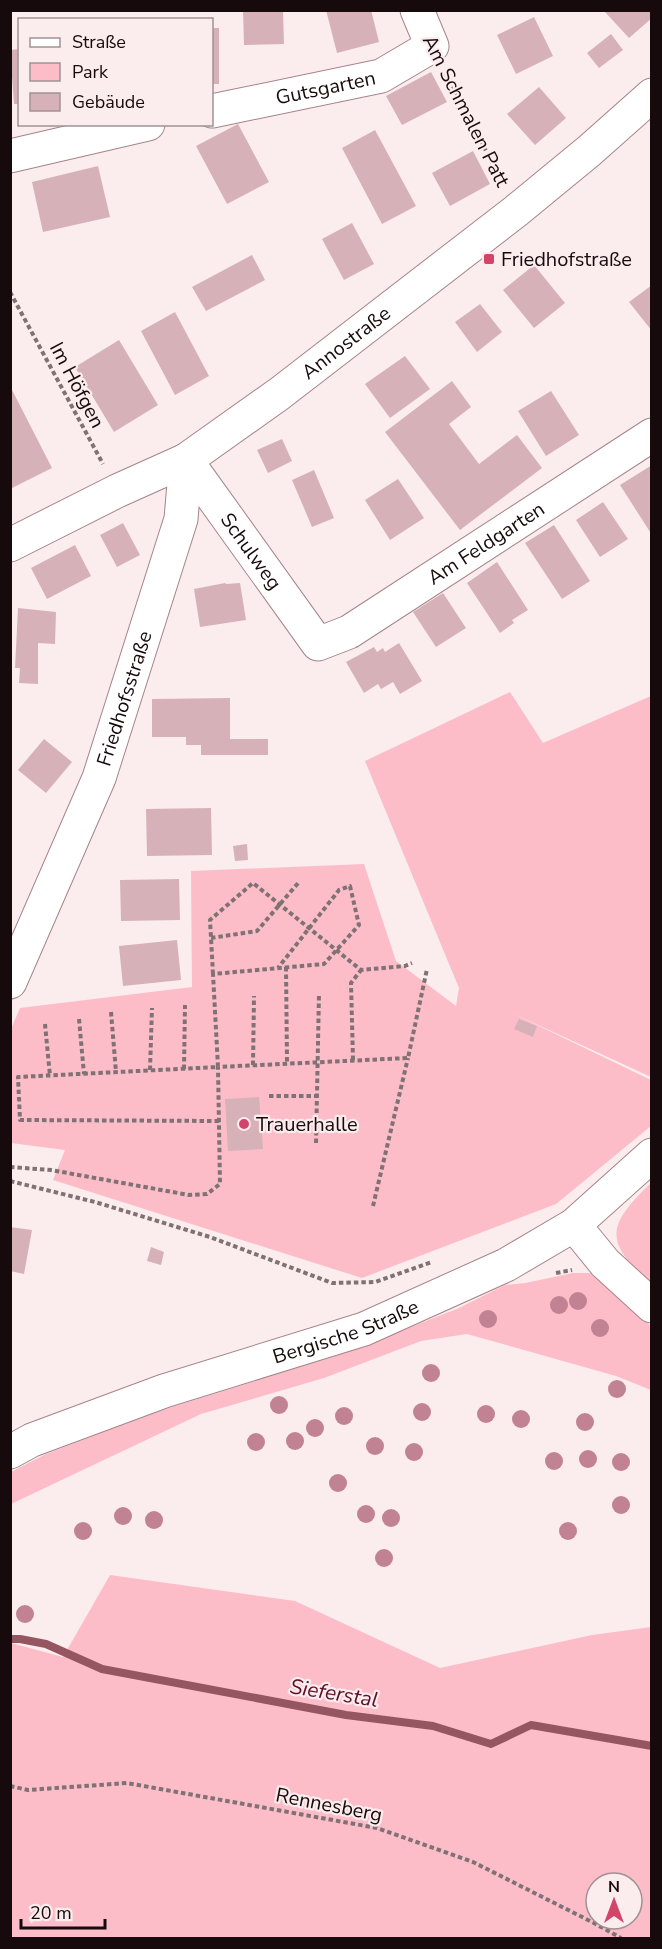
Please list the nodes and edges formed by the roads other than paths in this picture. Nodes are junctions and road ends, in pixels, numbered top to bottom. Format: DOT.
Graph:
graph roads {
  1 [pos="417,10"];
  2 [pos="432,46"];
  3 [pos="651,95"];
  4 [pos="213,111"];
  5 [pos="139,126"];
  6 [pos="10,156"];
  7 [pos="651,435"];
  8 [pos="186,460"];
  9 [pos="10,545"];
  10 [pos="318,644"];
  11 [pos="22,926"];
  12 [pos="10,982"];
  13 [pos="651,1155"];
  14 [pos="574,1225"];
  15 [pos="651,1306"];
  16 [pos="10,1452"];
  1 -- 2 [label="street, Am Schmalen Patt"];
  2 -- 4 [label="street, Gutsgarten"];
  3 -- 8 [label="street, Annostraße"];
  5 -- 6 [label="street"];
  7 -- 10 [label="street, Am Feldgarten"];
  8 -- 9 [label="street, Annostraße"];
  8 -- 10 [label="street, Schulweg"];
  8 -- 11 [label="street, Friedhofsstraße"];
  11 -- 12 [label="street, Friedhofsstraße"];
  13 -- 14 [label="street, Bergische Straße"];
  14 -- 15 [label="street"];
  14 -- 16 [label="street, Bergische Straße"];
}
